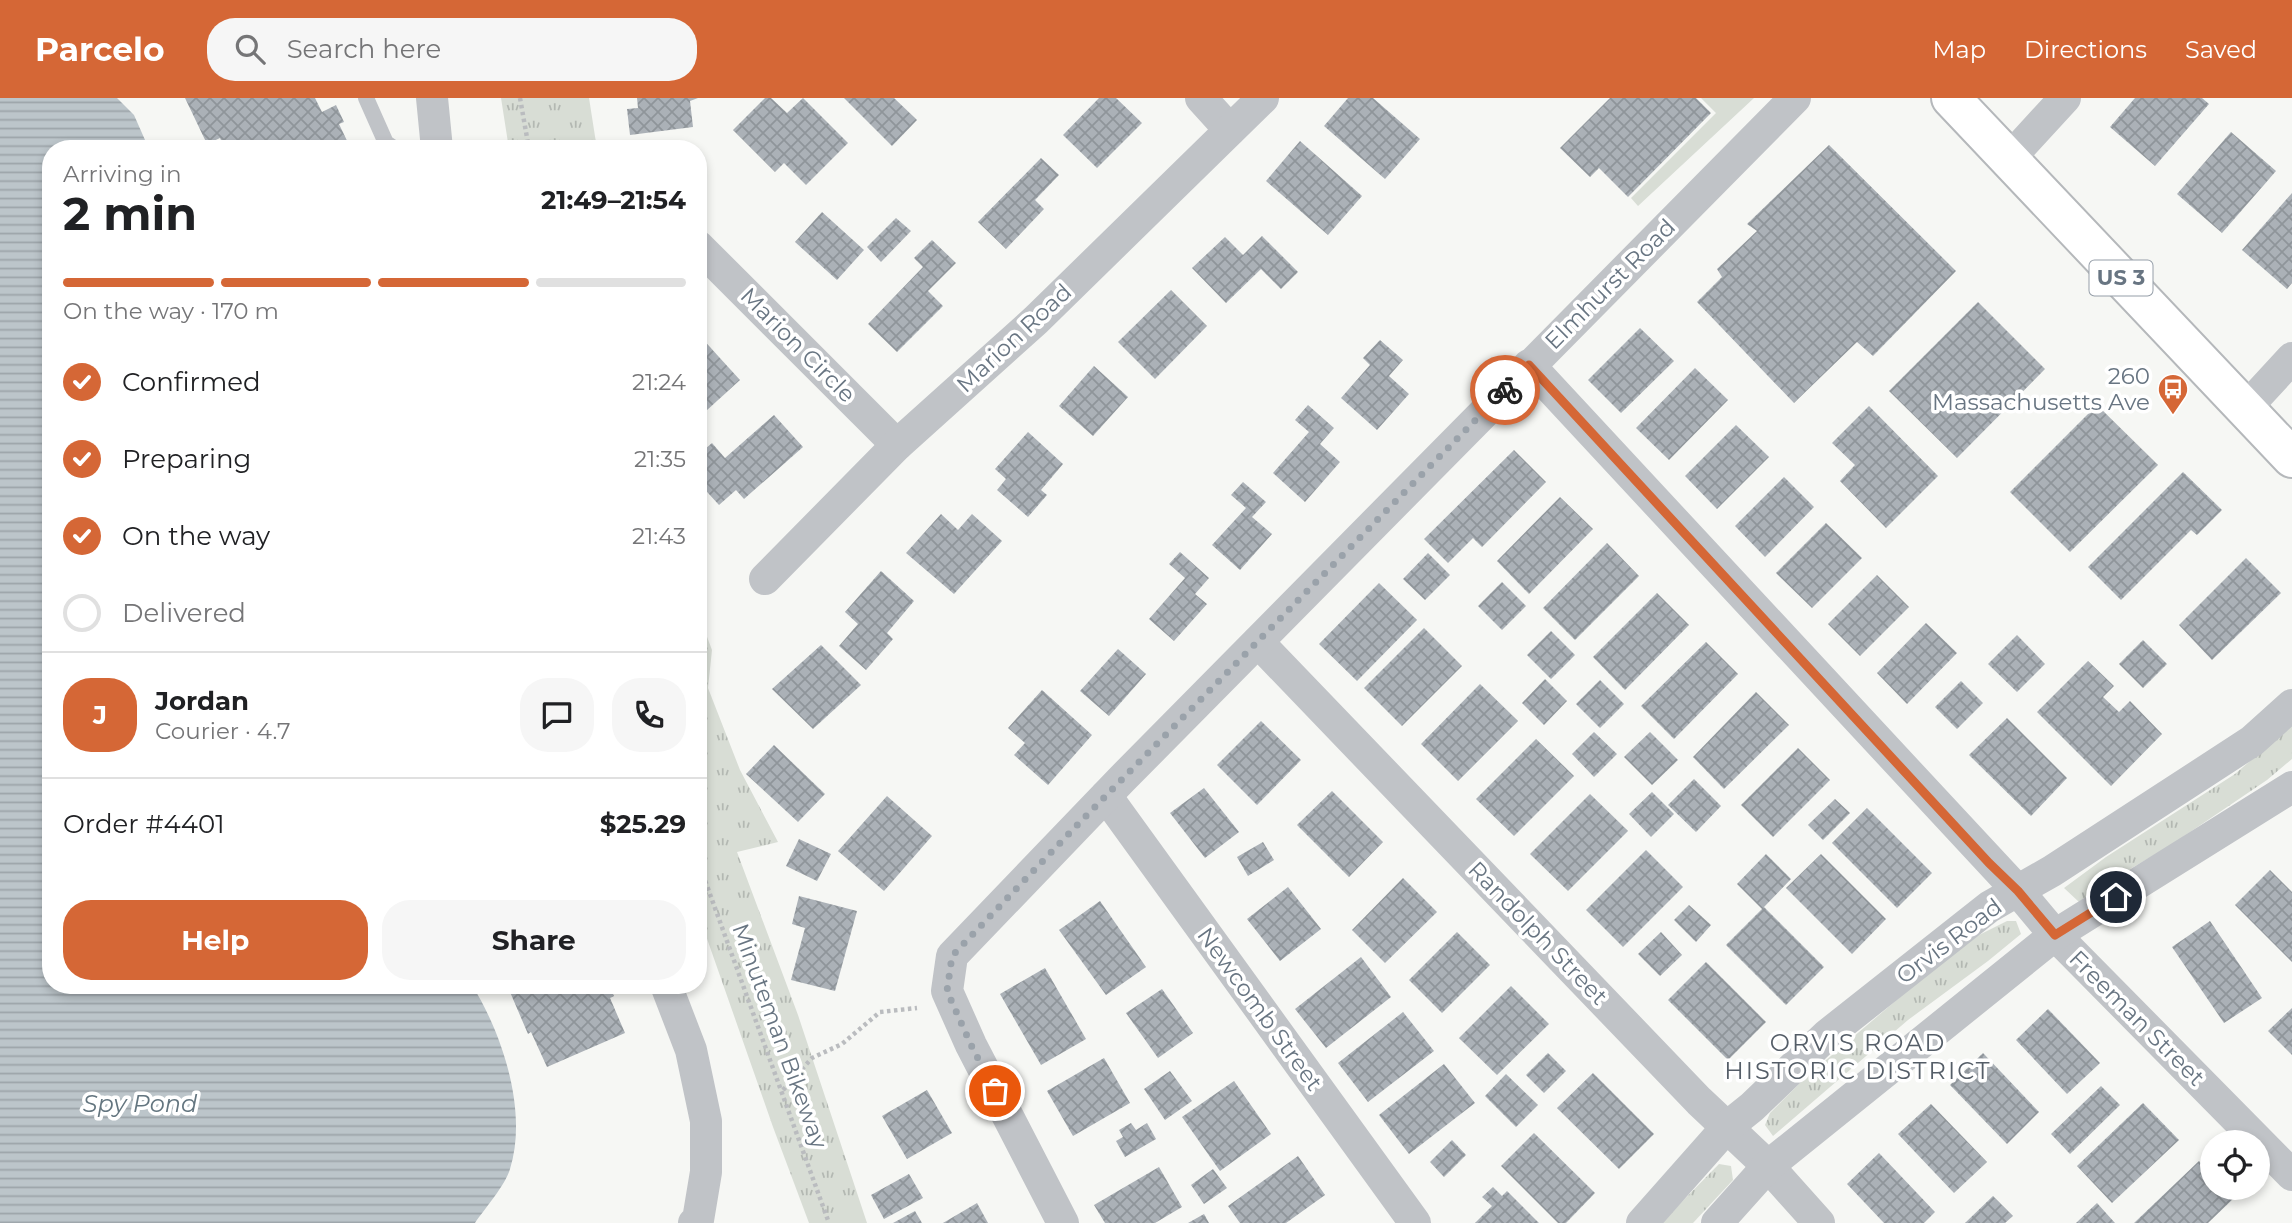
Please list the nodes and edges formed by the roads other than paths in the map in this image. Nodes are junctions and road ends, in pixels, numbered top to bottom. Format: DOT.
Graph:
graph roads {
  1 [pos="366,98"];
  2 [pos="432,98"];
  3 [pos="1200,98"];
  4 [pos="1263,98"];
  5 [pos="1795,98"];
  6 [pos="1951,98"];
  7 [pos="2065,98"];
  8 [pos="1230,130"];
  9 [pos="385,140"];
  10 [pos="436,140"];
  11 [pos="2009,159"];
  12 [pos="707,255"];
  13 [pos="2292,358"];
  14 [pos="1529,365"];
  15 [pos="2245,409"];
  16 [pos="897,445"];
  17 [pos="2292,458"];
  18 [pos="765,579"];
  19 [pos="1258,642"];
  20 [pos="2292,705"];
  21 [pos="2292,787"];
  22 [pos="1106,796"];
  23 [pos="2018,891"];
  24 [pos="2055,935"];
  25 [pos="669,994"];
  26 [pos="1727,1128"];
  27 [pos="1768,1166"];
  28 [pos="2292,1175"];
  29 [pos="694,1223"];
  30 [pos="1063,1223"];
  31 [pos="1415,1223"];
  32 [pos="1642,1223"];
  33 [pos="1717,1223"];
  34 [pos="1819,1223"];
  1 -- 9 [label="lane"];
  2 -- 10 [label="street"];
  3 -- 8 [label="street"];
  4 -- 8 [label="street, Marion Road"];
  5 -- 14 [label="street, Elmhurst Road"];
  6 -- 11 [label="highway, US 3"];
  7 -- 11 [label="street"];
  8 -- 16 [label="street, Marion Road"];
  11 -- 15 [label="highway, US 3"];
  12 -- 16 [label="street, Marion Circle"];
  13 -- 15 [label="street"];
  14 -- 19 [label="street, Elmhurst Road"];
  14 -- 23 [label="street, Freeman Street"];
  15 -- 17 [label="highway, US 3"];
  16 -- 18 [label="street, Marion Road"];
  19 -- 22 [label="street, Elmhurst Road"];
  19 -- 26 [label="street, Randolph Street"];
  20 -- 23 [label="street, Orvis Road"];
  21 -- 24 [label="street"];
  22 -- 30 [label="street, Elmhurst Road"];
  22 -- 31 [label="street, Newcomb Street"];
  23 -- 24 [label="street, Freeman Street"];
  23 -- 26 [label="street, Orvis Road"];
  24 -- 27 [label="street"];
  24 -- 28 [label="street, Freeman Street"];
  25 -- 29 [label="street"];
  26 -- 27 [label="street, Randolph Street"];
  26 -- 32 [label="street, Orvis Road"];
  27 -- 33 [label="street"];
  27 -- 34 [label="street, Randolph Street"];
}
